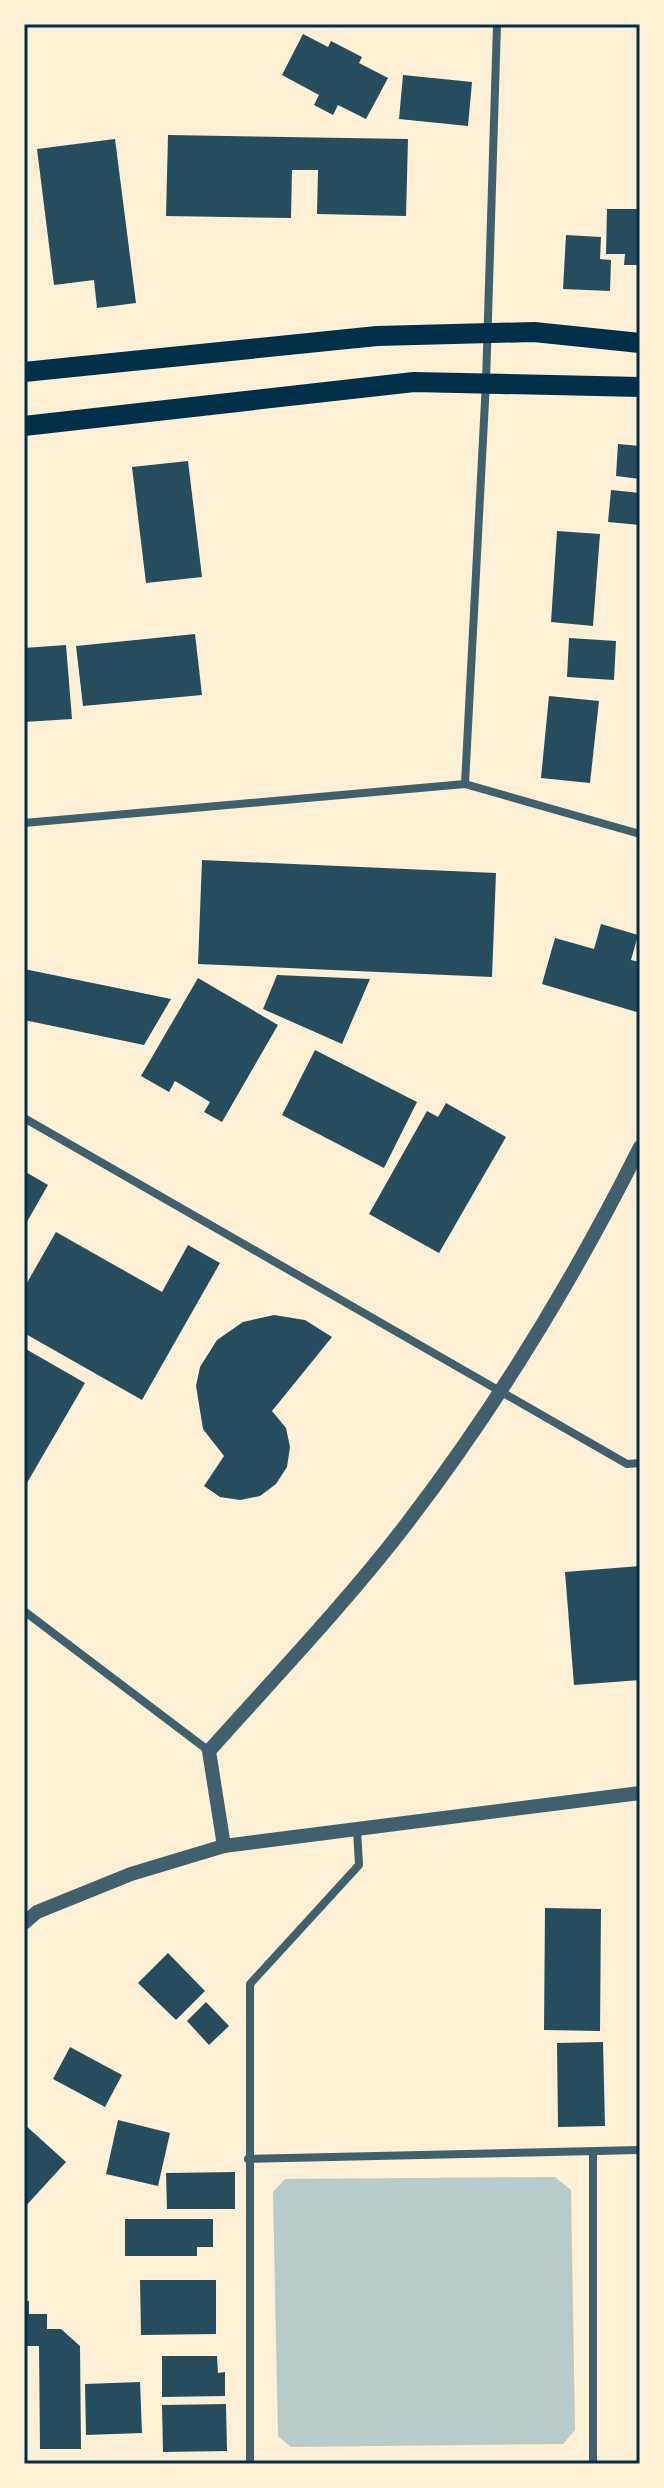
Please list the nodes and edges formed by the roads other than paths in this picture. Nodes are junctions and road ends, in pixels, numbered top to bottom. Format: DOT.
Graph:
graph roads {
  1 [pos="497,24"];
  2 [pos="488,331"];
  3 [pos="640,343"];
  4 [pos="24,372"];
  5 [pos="486,382"];
  6 [pos="640,387"];
  7 [pos="24,426"];
  8 [pos="465,784"];
  9 [pos="24,823"];
  10 [pos="640,834"];
  11 [pos="24,1118"];
  12 [pos="640,1147"];
  13 [pos="503,1390"];
  14 [pos="640,1463"];
  15 [pos="24,1611"];
  16 [pos="209,1751"];
  17 [pos="640,1793"];
  18 [pos="357,1829"];
  19 [pos="224,1846"];
  20 [pos="24,1923"];
  21 [pos="640,2150"];
  22 [pos="593,2152"];
  23 [pos="248,2159"];
  24 [pos="250,2464"];
  25 [pos="593,2464"];
  1 -- 2 [label="street"];
  2 -- 3 [label="main road"];
  2 -- 4 [label="main road"];
  2 -- 5 [label="street"];
  5 -- 6 [label="main road"];
  5 -- 7 [label="main road"];
  5 -- 8 [label="street"];
  8 -- 9 [label="street"];
  8 -- 10 [label="street"];
  11 -- 13 [label="street"];
  12 -- 13 [label="street"];
  13 -- 14 [label="street"];
  13 -- 16 [label="street"];
  15 -- 16 [label="street"];
  16 -- 19 [label="street"];
  17 -- 18 [label="street"];
  18 -- 19 [label="street"];
  18 -- 23 [label="street"];
  19 -- 20 [label="street"];
  21 -- 22 [label="street"];
  22 -- 23 [label="street"];
  22 -- 25 [label="street"];
  23 -- 24 [label="street"];
}
